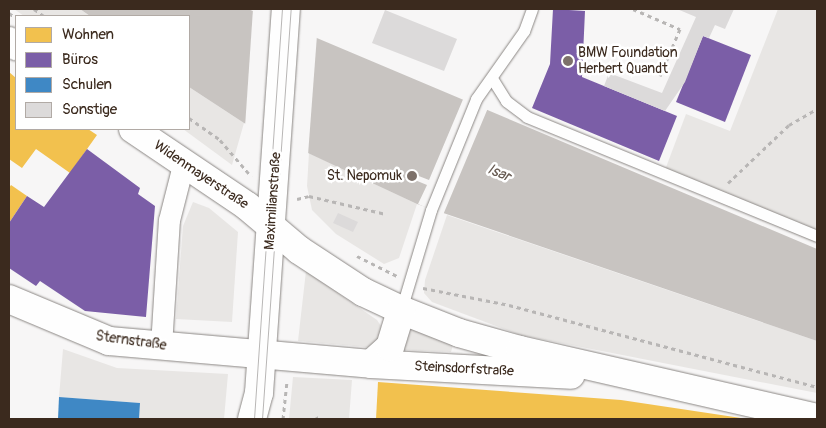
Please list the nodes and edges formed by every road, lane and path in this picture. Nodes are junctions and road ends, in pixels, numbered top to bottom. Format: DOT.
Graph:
graph roads {
  1 [pos="286,9"];
  2 [pos="532,9"];
  3 [pos="633,9"];
  4 [pos="660,76"];
  5 [pos="493,80"];
  6 [pos="817,109"];
  7 [pos="190,119"];
  8 [pos="133,130"];
  9 [pos="184,165"];
  10 [pos="263,180"];
  11 [pos="716,197"];
  12 [pos="297,199"];
  13 [pos="386,214"];
  14 [pos="270,224"];
  15 [pos="817,236"];
  16 [pos="357,256"];
  17 [pos="408,282"];
  18 [pos="9,299"];
  19 [pos="401,310"];
  20 [pos="161,346"];
  21 [pos="262,355"];
  22 [pos="371,364"];
  23 [pos="287,372"];
  24 [pos="667,382"];
  25 [pos="817,387"];
  26 [pos="259,392"];
  27 [pos="817,418"];
  28 [pos="252,419"];
  29 [pos="264,419"];
  30 [pos="283,419"];
  1 -- 10 [label="main road, Maximilianstraße"];
  2 -- 5 [label="lane"];
  3 -- 4 [label="path"];
  5 -- 11 [label="lane"];
  5 -- 17 [label="lane"];
  6 -- 11 [label="path"];
  7 -- 10 [label="path"];
  8 -- 9 [label="main road, Widenmayerstraße"];
  9 -- 14 [label="main road, Widenmayerstraße"];
  9 -- 20 [label="street"];
  10 -- 14 [label="main road, Maximilianstraße"];
  11 -- 15 [label="lane"];
  12 -- 13 [label="path"];
  14 -- 19 [label="main road, Widenmayerstraße"];
  14 -- 21 [label="main road, Maximilianstraße"];
  16 -- 17 [label="path"];
  17 -- 19 [label="lane"];
  17 -- 25 [label="path"];
  18 -- 20 [label="main road, Sternstraße"];
  19 -- 22 [label="main road"];
  19 -- 24 [label="main road, Steinsdorfstraße"];
  20 -- 21 [label="main road, Sternstraße"];
  21 -- 22 [label="main road, Steinsdorfstraße"];
  21 -- 26 [label="main road, Maximilianstraße"];
  22 -- 24 [label="main road, Steinsdorfstraße"];
  23 -- 30 [label="path"];
  24 -- 27 [label="main road, Steinsdorfstraße"];
  26 -- 28 [label="main road, Maximilianstraße"];
  26 -- 29 [label="main road, Maximilianstraße"];
}
